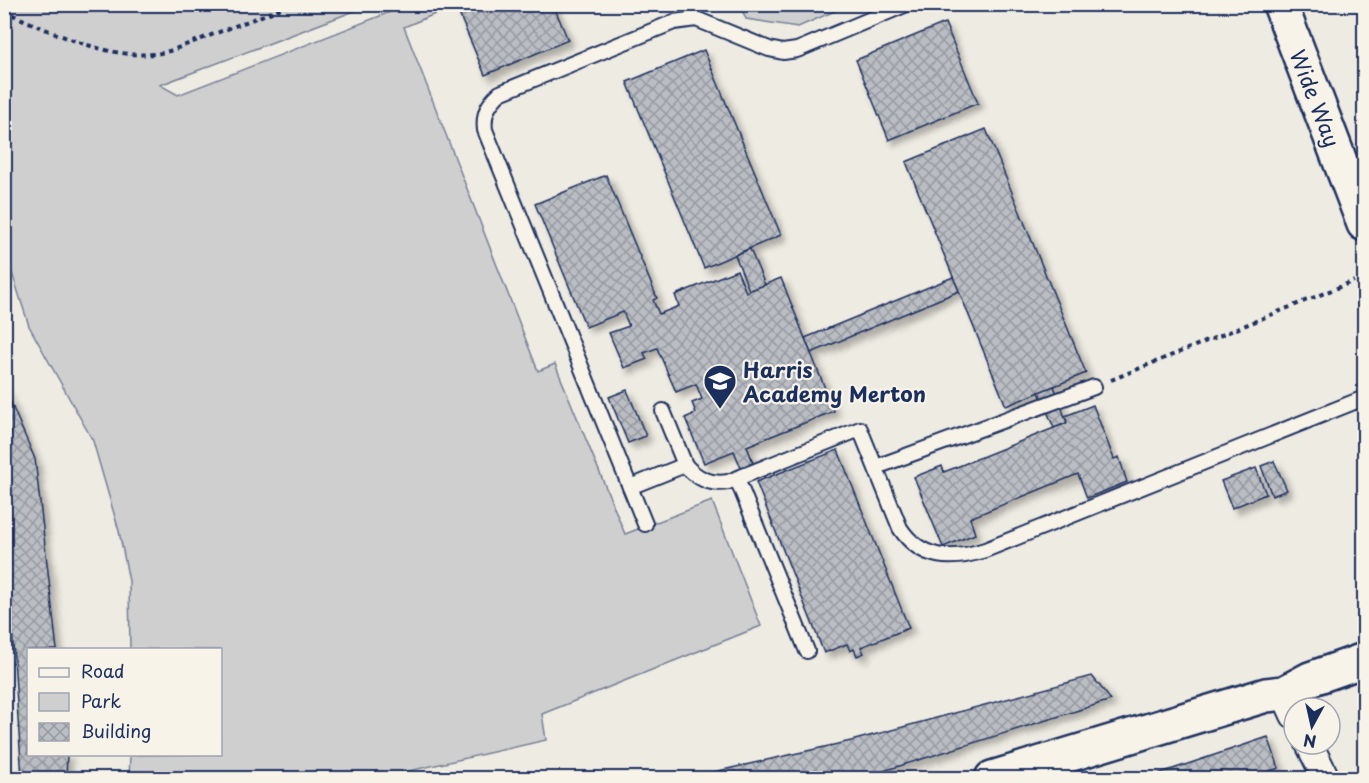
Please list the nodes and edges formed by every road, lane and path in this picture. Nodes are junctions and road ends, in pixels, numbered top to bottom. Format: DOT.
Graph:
graph roads {
  1 [pos="292,4"];
  2 [pos="907,4"];
  3 [pos="1280,4"];
  4 [pos="4,11"];
  5 [pos="1365,224"];
  6 [pos="1354,281"];
  7 [pos="1094,387"];
  8 [pos="1365,398"];
  9 [pos="663,411"];
  10 [pos="685,465"];
  11 [pos="876,468"];
  12 [pos="737,479"];
  13 [pos="630,487"];
  14 [pos="645,524"];
  15 [pos="807,651"];
  16 [pos="1365,660"];
  17 [pos="1296,696"];
  18 [pos="1282,701"];
  19 [pos="1315,756"];
  20 [pos="992,778"];
  21 [pos="1326,778"];
  1 -- 4 [label="path"];
  2 -- 13 [label="lane"];
  3 -- 5 [label="street, Wide Way"];
  6 -- 7 [label="path"];
  7 -- 11 [label="lane"];
  8 -- 11 [label="lane"];
  9 -- 10 [label="lane"];
  10 -- 12 [label="lane"];
  10 -- 13 [label="lane"];
  11 -- 12 [label="lane"];
  12 -- 15 [label="lane"];
  13 -- 14 [label="lane"];
  16 -- 17 [label="street"];
  18 -- 20 [label="street"];
  19 -- 21 [label="street"];
}
